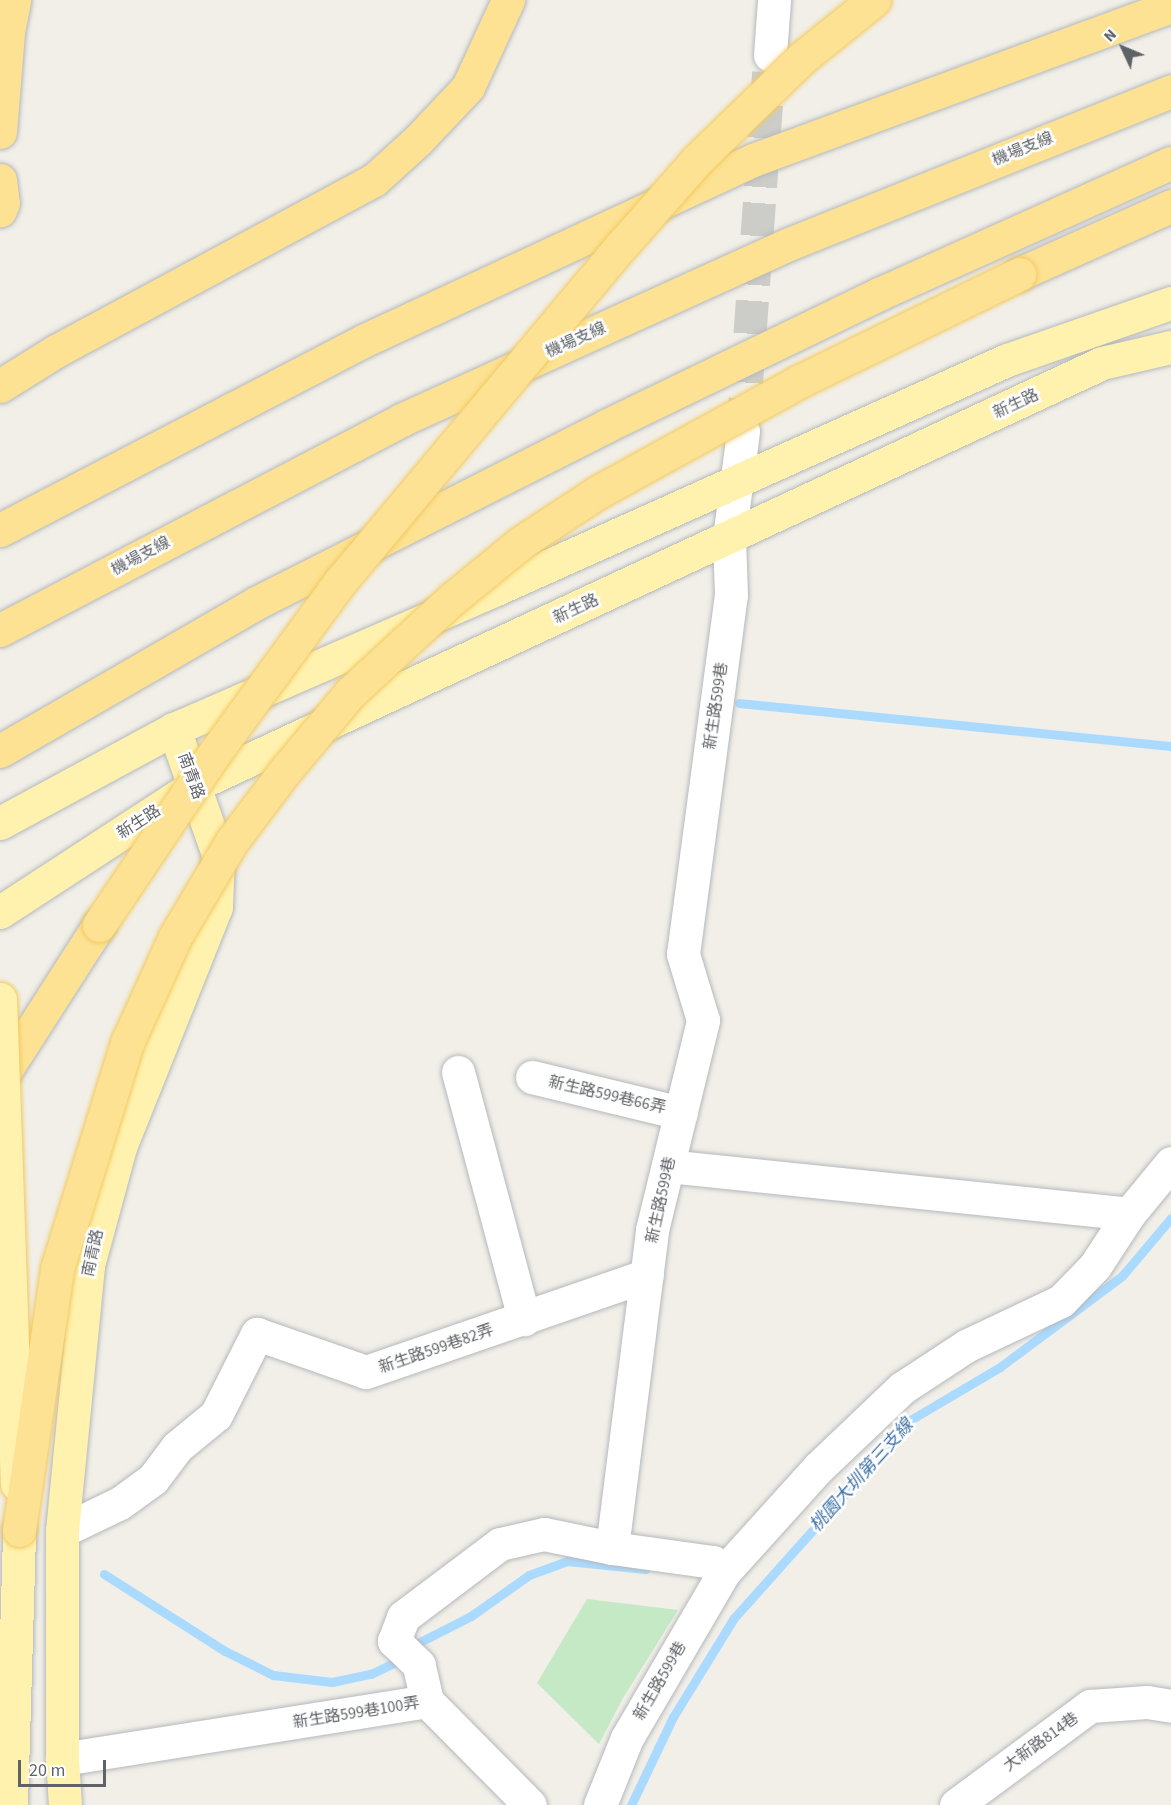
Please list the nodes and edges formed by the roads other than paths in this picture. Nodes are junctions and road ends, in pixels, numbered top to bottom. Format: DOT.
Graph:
graph roads {
  1 [pos="14,0"];
  2 [pos="508,0"];
  3 [pos="774,0"];
  4 [pos="874,0"];
  5 [pos="1171,6"];
  6 [pos="770,55"];
  7 [pos="1171,91"];
  8 [pos="0,132"];
  9 [pos="1171,164"];
  10 [pos="0,180"];
  11 [pos="1171,206"];
  12 [pos="0,210"];
  13 [pos="1171,303"];
  14 [pos="1171,347"];
  15 [pos="0,386"];
  16 [pos="743,431"];
  17 [pos="738,479"];
  18 [pos="0,530"];
  19 [pos="729,538"];
  20 [pos="0,630"];
  21 [pos="174,729"];
  22 [pos="0,751"];
  23 [pos="195,785"];
  24 [pos="0,823"];
  25 [pos="0,912"];
  26 [pos="0,999"];
  27 [pos="0,1019"];
  28 [pos="458,1072"];
  29 [pos="532,1077"];
  30 [pos="0,1079"];
  31 [pos="681,1113"];
  32 [pos="1171,1163"];
  33 [pos="668,1166"];
  34 [pos="1129,1214"];
  35 [pos="647,1275"];
  36 [pos="524,1319"];
  37 [pos="19,1530"];
  38 [pos="62,1531"];
  39 [pos="612,1548"];
  40 [pos="723,1572"];
  41 [pos="428,1701"];
  42 [pos="1171,1706"];
  43 [pos="62,1759"];
  44 [pos="11,1805"];
  45 [pos="65,1805"];
  46 [pos="530,1805"];
  47 [pos="600,1805"];
  48 [pos="956,1805"];
  1 -- 8 [label="highway"];
  2 -- 15 [label="highway"];
  3 -- 6 [label="street"];
  4 -- 30 [label="highway, bridge"];
  5 -- 18 [label="highway"];
  7 -- 20 [label="highway, 機場支線"];
  9 -- 22 [label="highway"];
  10 -- 12 [label="highway"];
  11 -- 37 [label="highway, bridge"];
  13 -- 17 [label="main road"];
  14 -- 19 [label="main road, 新生路"];
  16 -- 17 [label="street, 新生路599巷"];
  17 -- 19 [label="street, 新生路599巷"];
  17 -- 21 [label="main road"];
  19 -- 23 [label="main road, 新生路"];
  19 -- 31 [label="street, 新生路599巷"];
  21 -- 23 [label="main road, 南青路"];
  21 -- 24 [label="main road"];
  23 -- 25 [label="main road, 新生路"];
  23 -- 38 [label="main road, 南青路"];
  26 -- 27 [label="main road, bridge"];
  27 -- 37 [label="main road, bridge"];
  28 -- 36 [label="street"];
  29 -- 31 [label="street, 新生路599巷66弄"];
  31 -- 33 [label="street, 新生路599巷"];
  32 -- 34 [label="street, 新生路599巷"];
  33 -- 34 [label="street"];
  33 -- 35 [label="street, 新生路599巷"];
  34 -- 40 [label="street, 新生路599巷"];
  35 -- 36 [label="street, 新生路599巷82弄"];
  35 -- 39 [label="street, 新生路599巷"];
  36 -- 38 [label="street, 新生路599巷82弄"];
  37 -- 44 [label="main road"];
  38 -- 43 [label="main road, 南青路"];
  39 -- 40 [label="street"];
  39 -- 41 [label="street, 新生路599巷100弄"];
  40 -- 47 [label="street, 新生路599巷"];
  41 -- 43 [label="street, 新生路599巷100弄"];
  41 -- 46 [label="street"];
  42 -- 48 [label="street, 大新路814巷"];
  43 -- 45 [label="main road, 南青路"];
}
